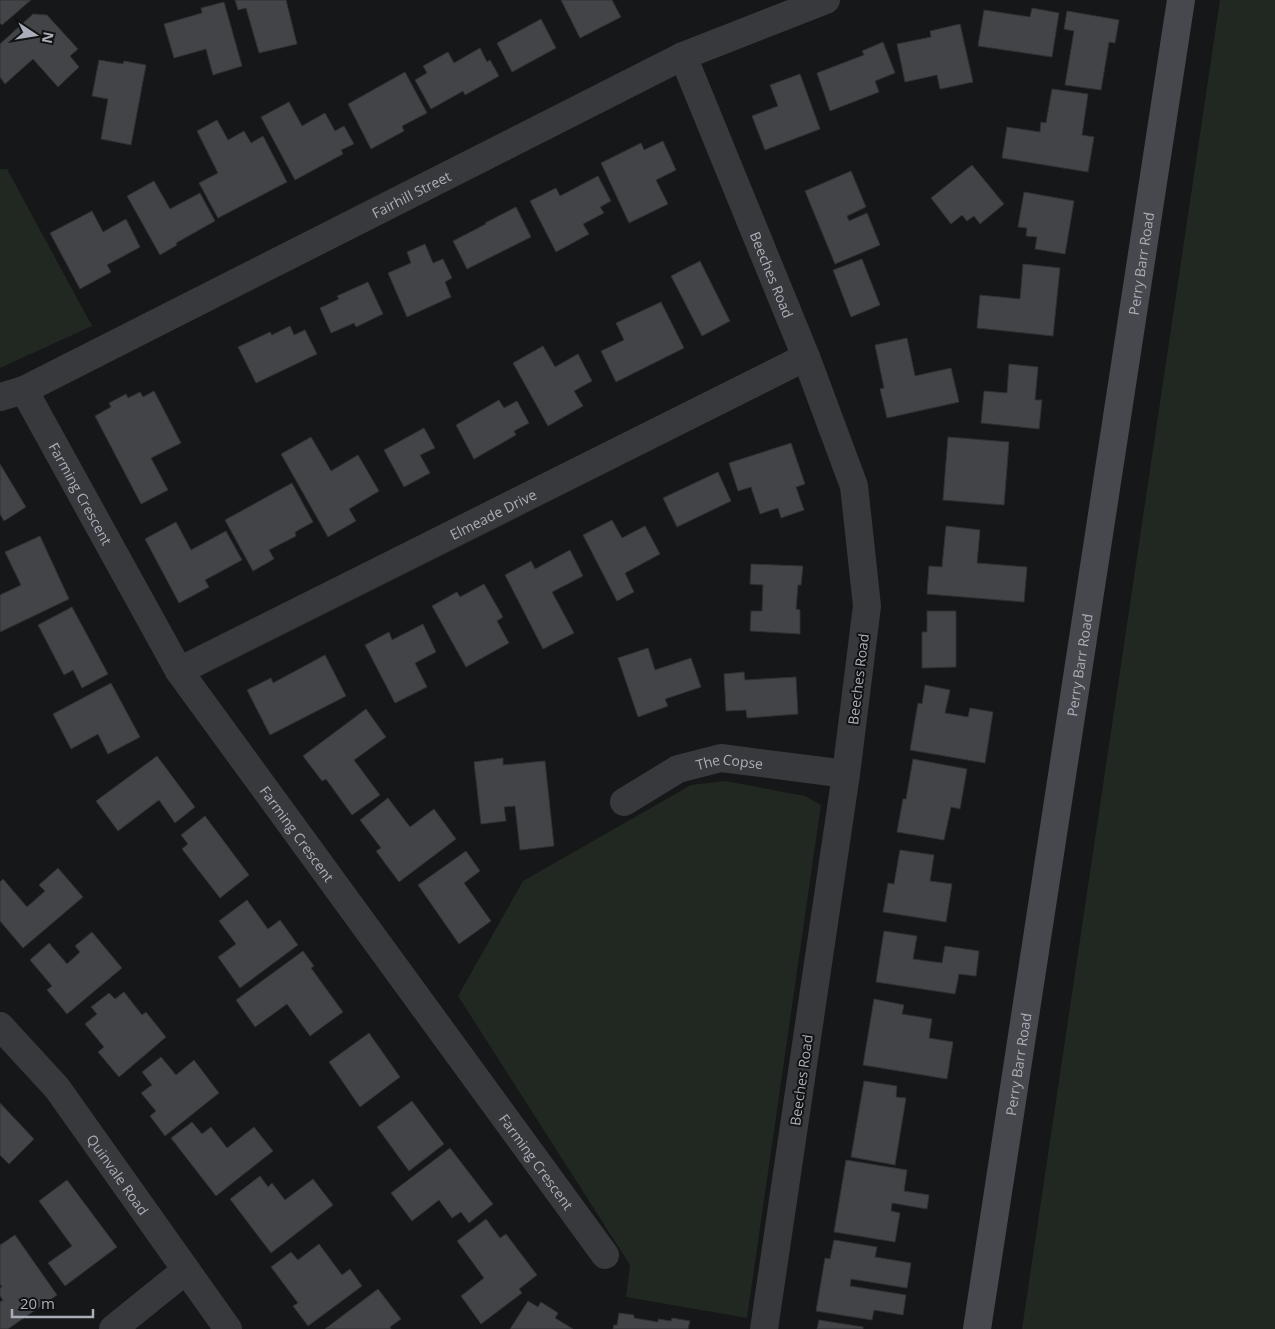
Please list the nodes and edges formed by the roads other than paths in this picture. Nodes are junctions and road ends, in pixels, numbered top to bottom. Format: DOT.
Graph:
graph roads {
  1 [pos="826,0"];
  2 [pos="1181,0"];
  3 [pos="684,56"];
  4 [pos="806,357"];
  5 [pos="12,393"];
  6 [pos="179,671"];
  7 [pos="846,774"];
  8 [pos="624,802"];
  9 [pos="0,1026"];
  10 [pos="605,1255"];
  11 [pos="186,1270"];
  12 [pos="114,1329"];
  13 [pos="228,1329"];
  14 [pos="764,1329"];
  15 [pos="977,1329"];
  1 -- 3 [label="street, Fairhill Street"];
  2 -- 15 [label="street, Perry Barr Road"];
  3 -- 4 [label="street, Beeches Road"];
  3 -- 5 [label="street, Fairhill Street"];
  4 -- 6 [label="street, Elmeade Drive"];
  4 -- 7 [label="street, Beeches Road"];
  5 -- 6 [label="street, Farming Crescent"];
  6 -- 10 [label="street, Farming Crescent"];
  7 -- 8 [label="street, The Copse"];
  7 -- 14 [label="street, Beeches Road"];
  9 -- 11 [label="street, Quinvale Road"];
  11 -- 12 [label="street"];
  11 -- 13 [label="street, Quinvale Road"];
}
